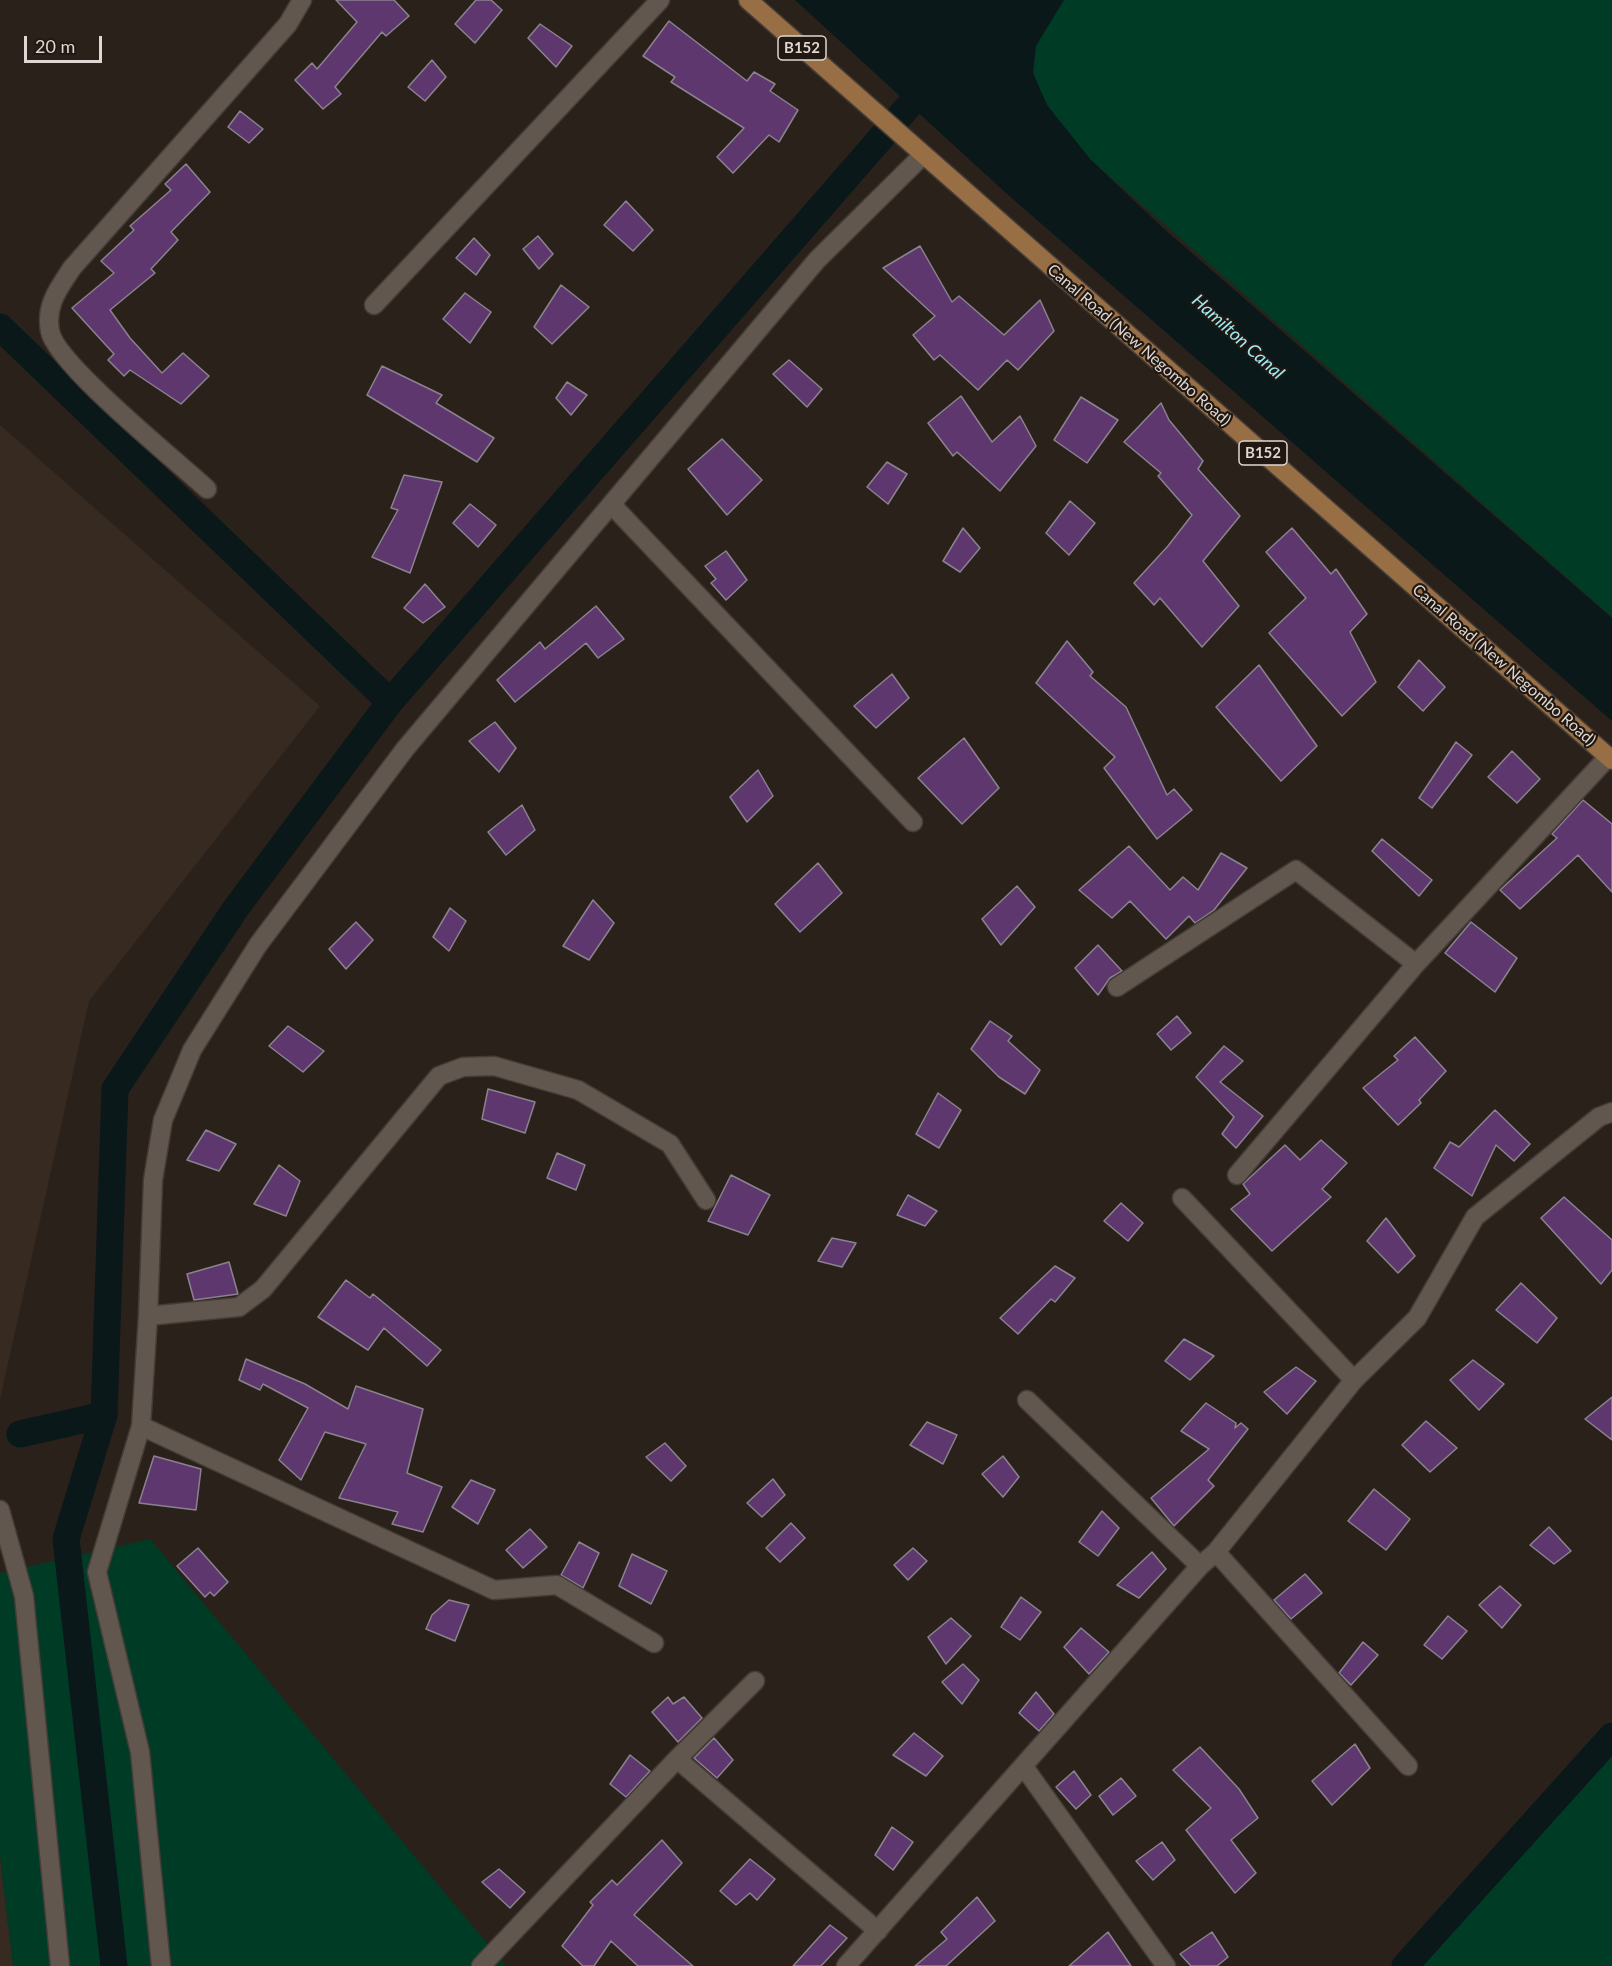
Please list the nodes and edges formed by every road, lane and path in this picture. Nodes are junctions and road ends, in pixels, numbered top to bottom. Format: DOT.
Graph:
graph roads {
  1 [pos="302,0"];
  2 [pos="660,0"];
  3 [pos="748,0"];
  4 [pos="918,151"];
  5 [pos="374,304"];
  6 [pos="207,489"];
  7 [pos="612,505"];
  8 [pos="1610,758"];
  9 [pos="913,822"];
  10 [pos="1416,964"];
  11 [pos="1117,987"];
  12 [pos="1612,1112"];
  13 [pos="1237,1175"];
  14 [pos="1182,1198"];
  15 [pos="706,1200"];
  16 [pos="148,1316"];
  17 [pos="1354,1380"];
  18 [pos="1027,1400"];
  19 [pos="141,1426"];
  20 [pos="0,1510"];
  21 [pos="1216,1552"];
  22 [pos="1200,1566"];
  23 [pos="654,1643"];
  24 [pos="755,1682"];
  25 [pos="677,1759"];
  26 [pos="1408,1766"];
  27 [pos="1024,1767"];
  28 [pos="878,1931"];
  29 [pos="60,1966"];
  30 [pos="161,1966"];
  31 [pos="481,1966"];
  32 [pos="846,1966"];
  33 [pos="1166,1966"];
  1 -- 6 [label="street"];
  2 -- 5 [label="street"];
  3 -- 4 [label="main road, Canal Road (New Negombo Road) / B152"];
  4 -- 7 [label="street"];
  4 -- 8 [label="main road, Canal Road (New Negombo Road) / B152"];
  7 -- 9 [label="street"];
  7 -- 16 [label="street"];
  8 -- 10 [label="street"];
  10 -- 11 [label="street"];
  10 -- 13 [label="street"];
  12 -- 17 [label="street"];
  14 -- 17 [label="street"];
  15 -- 16 [label="street"];
  16 -- 19 [label="street"];
  17 -- 21 [label="street"];
  18 -- 22 [label="street"];
  19 -- 23 [label="street"];
  19 -- 30 [label="street"];
  20 -- 29 [label="street"];
  21 -- 22 [label="street"];
  21 -- 26 [label="street"];
  22 -- 27 [label="street"];
  24 -- 25 [label="street"];
  25 -- 28 [label="street"];
  25 -- 31 [label="street"];
  27 -- 28 [label="street"];
  27 -- 33 [label="street"];
  28 -- 32 [label="street"];
}
